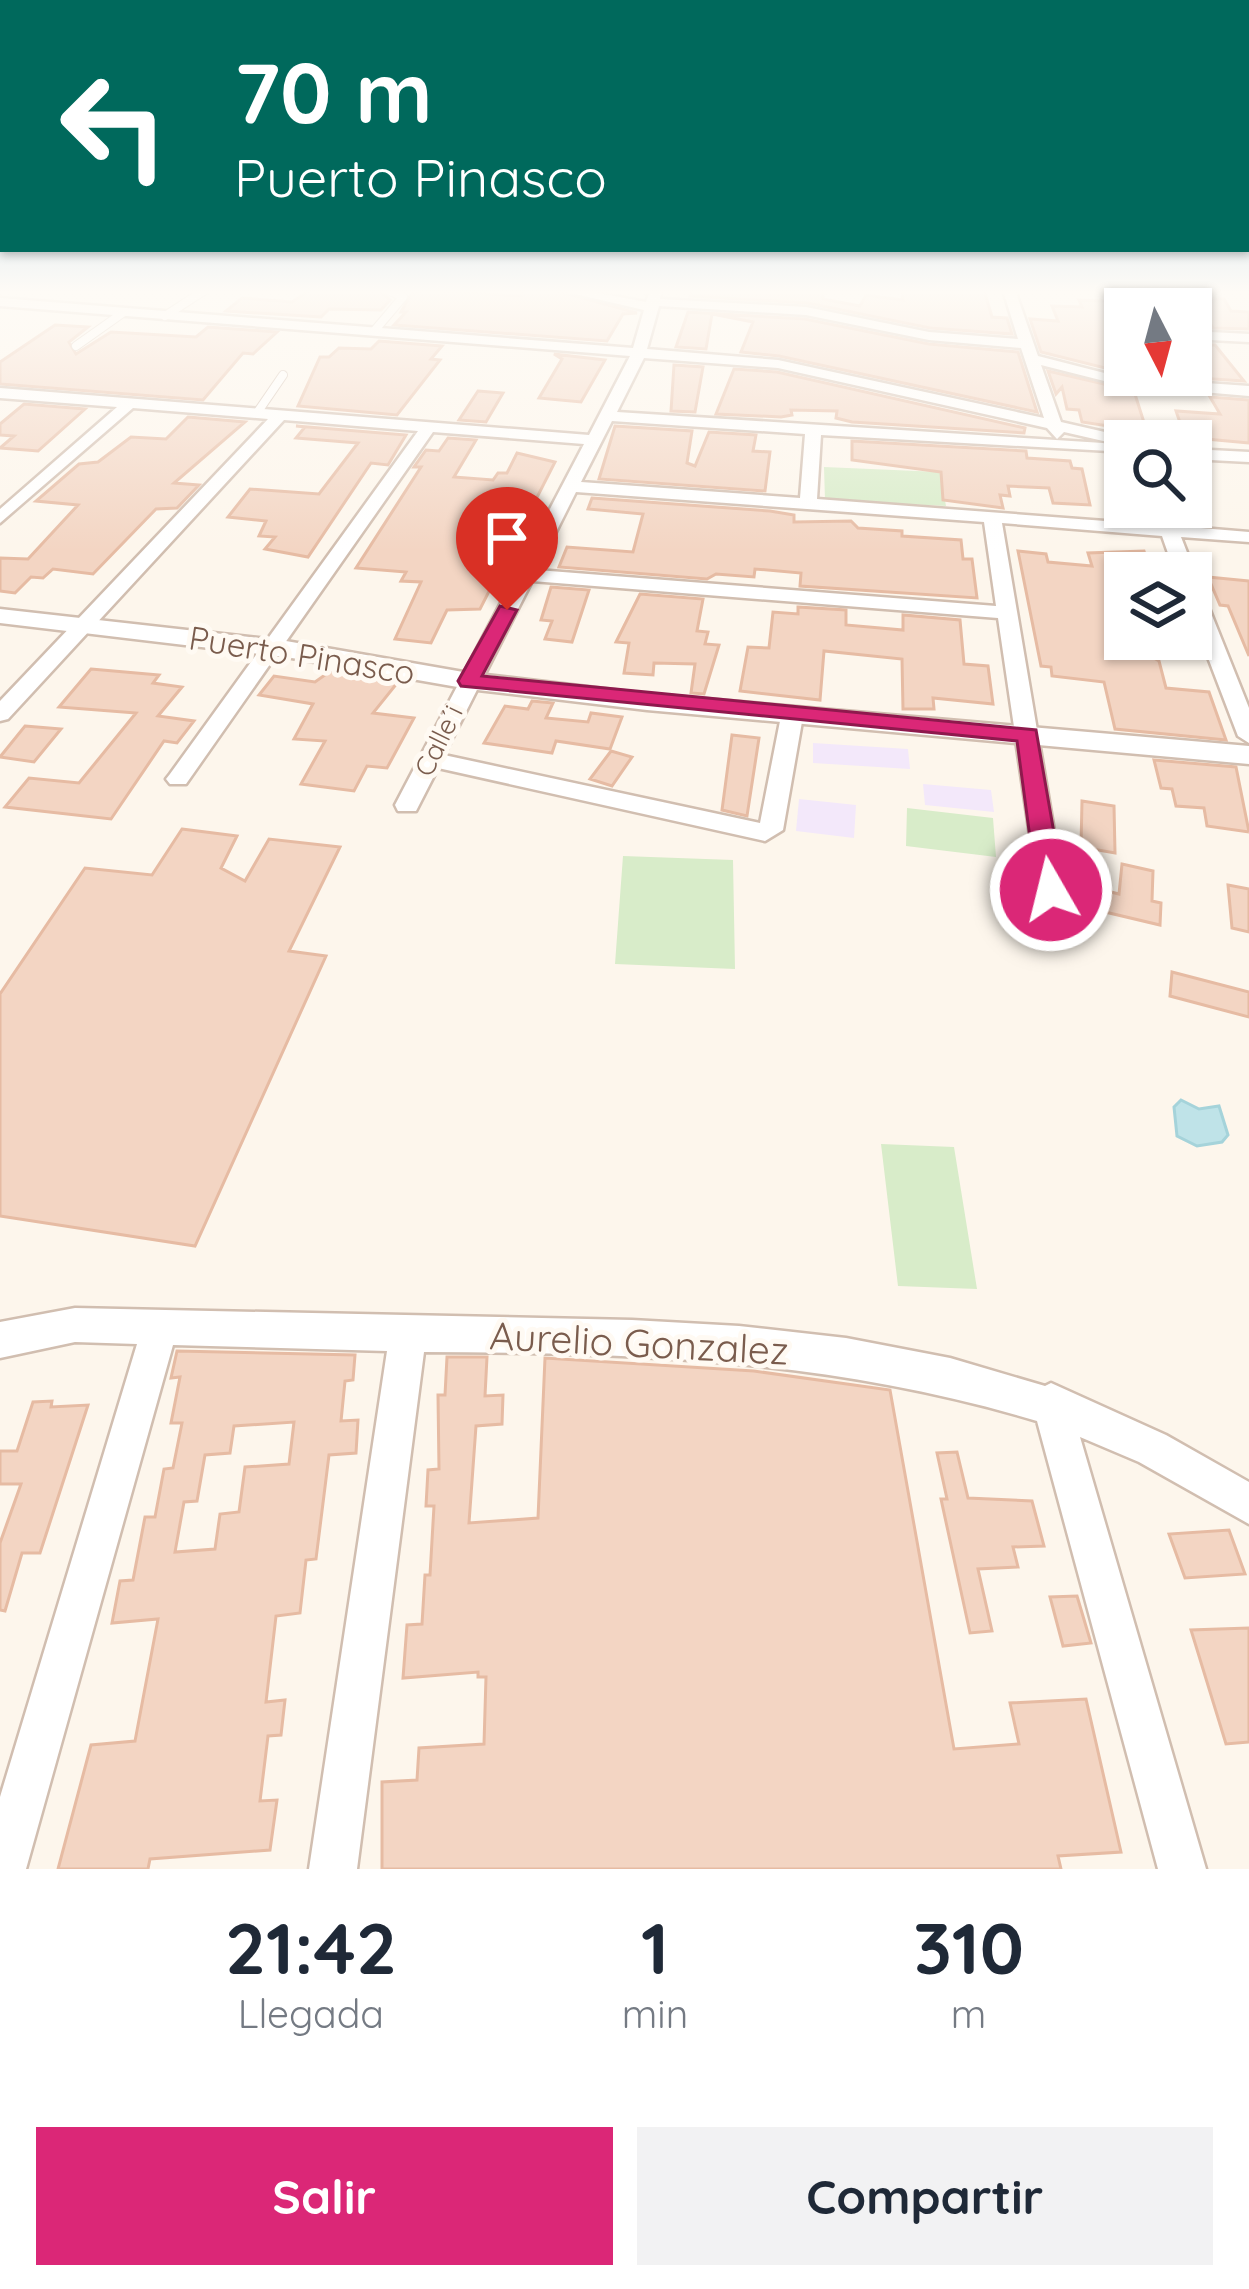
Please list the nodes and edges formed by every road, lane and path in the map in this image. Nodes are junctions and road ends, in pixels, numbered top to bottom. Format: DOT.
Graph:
graph roads {
  1 [pos="282,377"];
  2 [pos="627,377"];
  3 [pos="848,377"];
  4 [pos="1039,377"];
  5 [pos="1212,385"];
  6 [pos="1249,391"];
  7 [pos="0,393"];
  8 [pos="129,404"];
  9 [pos="257,413"];
  10 [pos="280,415"];
  11 [pos="607,416"];
  12 [pos="1054,423"];
  13 [pos="429,426"];
  14 [pos="813,430"];
  15 [pos="1104,439"];
  16 [pos="596,440"];
  17 [pos="1061,446"];
  18 [pos="1104,446"];
  19 [pos="1212,455"];
  20 [pos="1249,458"];
  21 [pos="572,487"];
  22 [pos="808,505"];
  23 [pos="1,516"];
  24 [pos="992,517"];
  25 [pos="1168,528"];
  26 [pos="1169,532"];
  27 [pos="1249,537"];
  28 [pos="1177,552"];
  29 [pos="527,575"];
  30 [pos="1006,613"];
  31 [pos="0,616"];
  32 [pos="85,625"];
  33 [pos="1212,642"];
  34 [pos="272,647"];
  35 [pos="469,681"];
  36 [pos="0,713"];
  37 [pos="792,716"];
  38 [pos="1028,735"];
  39 [pos="1249,736"];
  40 [pos="1249,755"];
  41 [pos="430,759"];
  42 [pos="178,779"];
  43 [pos="407,805"];
  44 [pos="1051,890"];
  45 [pos="160,1327"];
  46 [pos="408,1334"];
  47 [pos="0,1340"];
  48 [pos="1051,1402"];
  49 [pos="1249,1504"];
  50 [pos="2,1869"];
  51 [pos="332,1869"];
  52 [pos="1182,1869"];
  1 -- 9 [label="lane"];
  2 -- 11 [label="street, Calle´i"];
  3 -- 12 [label="street"];
  4 -- 12 [label="street"];
  5 -- 6 [label="street"];
  7 -- 8 [label="street"];
  8 -- 9 [label="street"];
  8 -- 23 [label="street"];
  9 -- 10 [label="street"];
  10 -- 13 [label="street"];
  10 -- 32 [label="street"];
  11 -- 14 [label="street"];
  11 -- 16 [label="street, Calle´i"];
  12 -- 15 [label="street"];
  12 -- 17 [label="street"];
  13 -- 16 [label="street"];
  13 -- 34 [label="street"];
  14 -- 17 [label="street"];
  14 -- 22 [label="street"];
  16 -- 21 [label="street, Calle´i"];
  17 -- 18 [label="street"];
  19 -- 20 [label="street"];
  21 -- 22 [label="street"];
  21 -- 29 [label="street, Calle´i"];
  22 -- 24 [label="street"];
  24 -- 26 [label="street"];
  24 -- 30 [label="street"];
  25 -- 26 [label="street"];
  26 -- 27 [label="street"];
  26 -- 28 [label="street"];
  29 -- 30 [label="street"];
  29 -- 35 [label="street, Calle´i"];
  30 -- 38 [label="street"];
  31 -- 32 [label="street, Puerto Pinasco"];
  32 -- 34 [label="street, Puerto Pinasco"];
  32 -- 36 [label="street"];
  33 -- 39 [label="street"];
  34 -- 35 [label="street, Puerto Pinasco"];
  34 -- 42 [label="street"];
  35 -- 37 [label="street, Puerto Pinasco"];
  35 -- 41 [label="street, Calle´i"];
  37 -- 38 [label="street, Puerto Pinasco"];
  37 -- 41 [label="street"];
  38 -- 40 [label="street, Puerto Pinasco"];
  38 -- 44 [label="street"];
  41 -- 43 [label="street, Calle´i"];
  45 -- 46 [label="street, Aurelio Gonzalez"];
  45 -- 47 [label="street, Aurelio Gonzalez"];
  45 -- 50 [label="street"];
  46 -- 48 [label="street, Aurelio Gonzalez"];
  46 -- 51 [label="street"];
  48 -- 49 [label="street, Aurelio Gonzalez"];
  48 -- 52 [label="street"];
}
